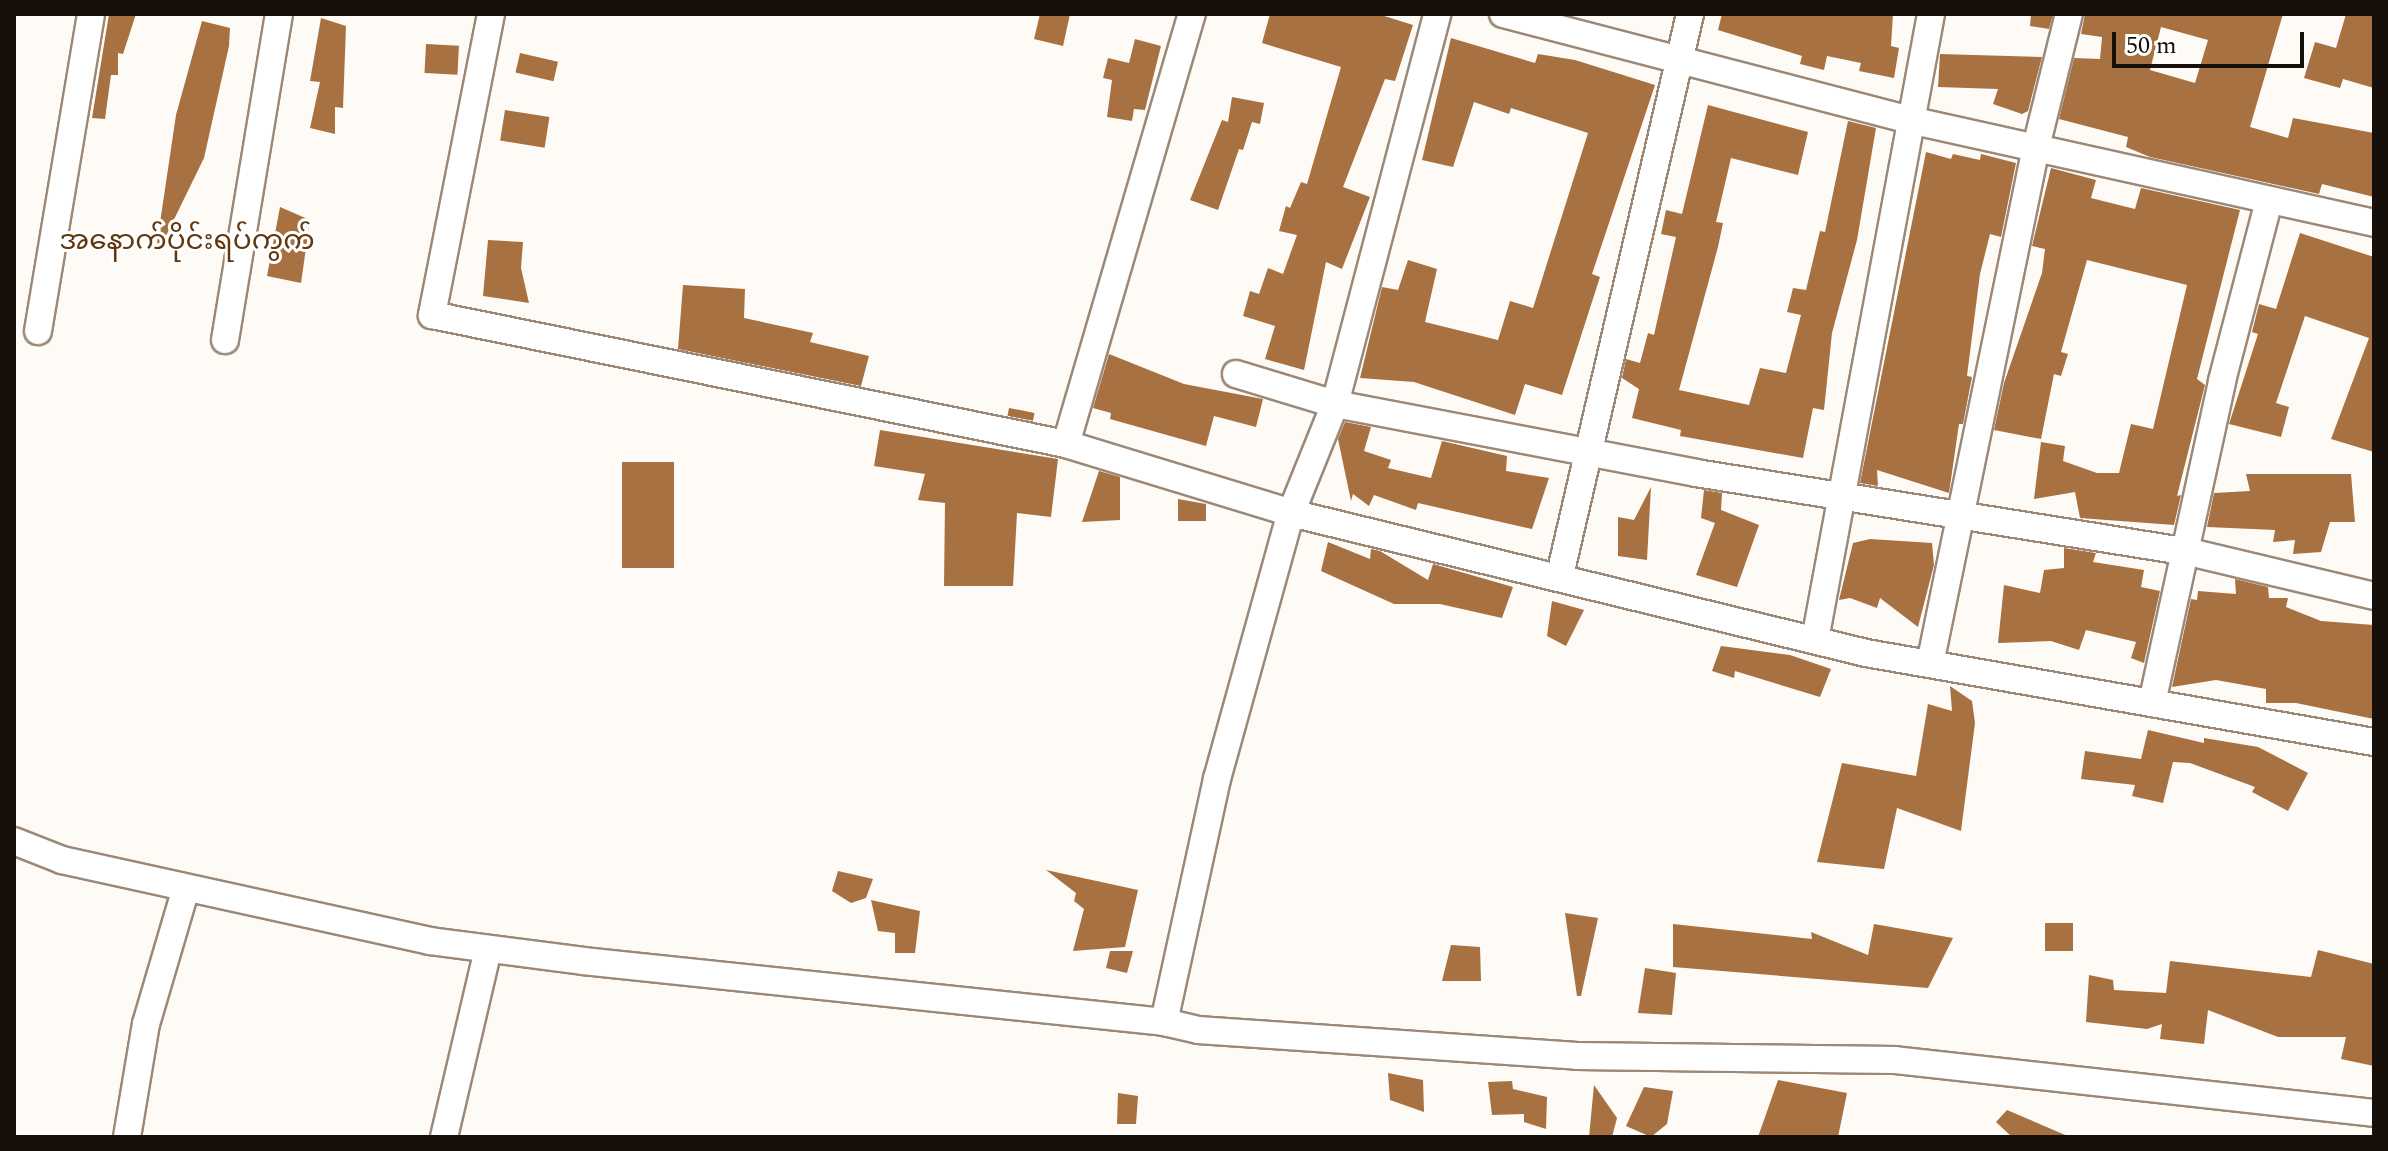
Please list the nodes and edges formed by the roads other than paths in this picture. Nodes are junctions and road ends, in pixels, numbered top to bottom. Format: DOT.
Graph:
graph roads {
  1 [pos="91,14"];
  2 [pos="279,14"];
  3 [pos="491,14"];
  4 [pos="1192,14"];
  5 [pos="1437,14"];
  6 [pos="1503,14"];
  7 [pos="1690,14"];
  8 [pos="1931,14"];
  9 [pos="2069,14"];
  10 [pos="1678,63"];
  11 [pos="1910,120"];
  12 [pos="2036,147"];
  13 [pos="2269,200"];
  14 [pos="2374,223"];
  15 [pos="38,331"];
  16 [pos="225,340"];
  17 [pos="1236,374"];
  18 [pos="1335,404"];
  19 [pos="1066,444"];
  20 [pos="1588,451"];
  21 [pos="1842,497"];
  22 [pos="1291,513"];
  23 [pos="1959,518"];
  24 [pos="2185,551"];
  25 [pos="1560,575"];
  26 [pos="2374,596"];
  27 [pos="1815,640"];
  28 [pos="1930,664"];
  29 [pos="2152,703"];
  30 [pos="2374,742"];
  31 [pos="14,841"];
  32 [pos="186,888"];
  33 [pos="488,949"];
  34 [pos="1164,1022"];
  35 [pos="2374,1113"];
  36 [pos="127,1137"];
  37 [pos="444,1137"];
  1 -- 15 [label="street"];
  2 -- 16 [label="street"];
  3 -- 19 [label="street"];
  4 -- 19 [label="street"];
  5 -- 18 [label="street"];
  6 -- 10 [label="street"];
  7 -- 10 [label="street"];
  8 -- 11 [label="street"];
  9 -- 12 [label="street"];
  10 -- 11 [label="street"];
  10 -- 20 [label="street"];
  11 -- 12 [label="street"];
  11 -- 21 [label="street"];
  12 -- 13 [label="street"];
  12 -- 23 [label="street"];
  13 -- 14 [label="street"];
  13 -- 24 [label="street"];
  17 -- 18 [label="street"];
  18 -- 20 [label="street"];
  18 -- 22 [label="street"];
  19 -- 22 [label="street"];
  20 -- 21 [label="street"];
  20 -- 25 [label="street"];
  21 -- 23 [label="street"];
  21 -- 27 [label="street"];
  22 -- 25 [label="street"];
  22 -- 34 [label="street"];
  23 -- 24 [label="street"];
  23 -- 28 [label="street"];
  24 -- 26 [label="street"];
  24 -- 29 [label="street"];
  25 -- 27 [label="street"];
  27 -- 28 [label="street"];
  28 -- 29 [label="street"];
  29 -- 30 [label="street"];
  31 -- 32 [label="street"];
  32 -- 33 [label="street"];
  32 -- 36 [label="street"];
  33 -- 34 [label="street"];
  33 -- 37 [label="street"];
  34 -- 35 [label="street"];
}
